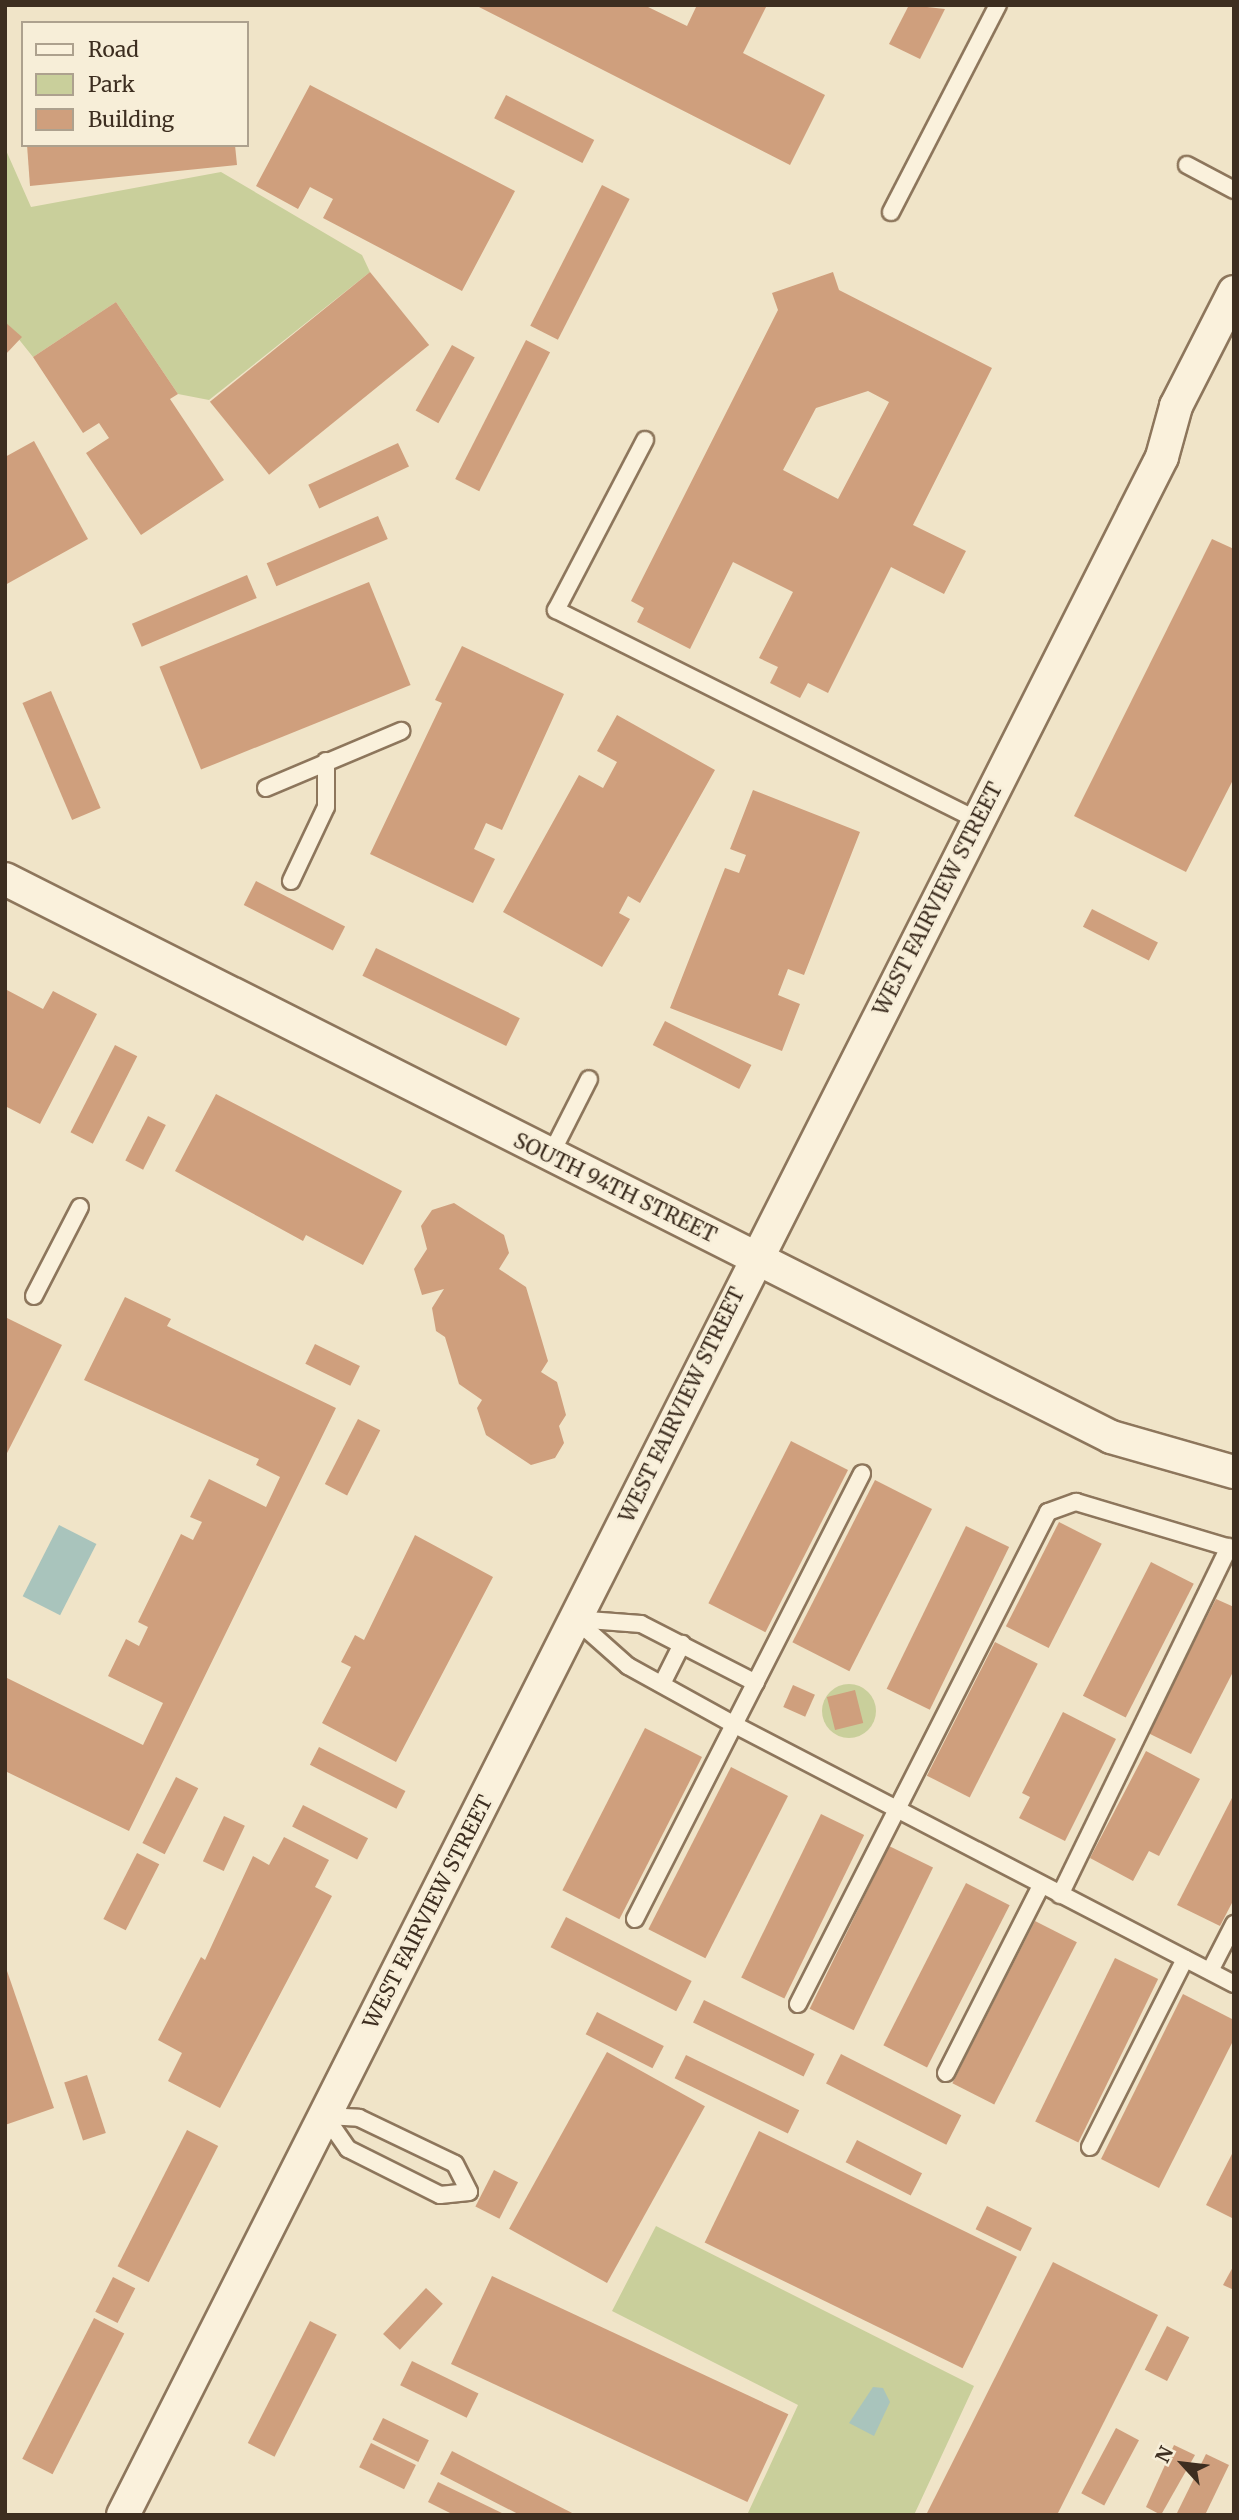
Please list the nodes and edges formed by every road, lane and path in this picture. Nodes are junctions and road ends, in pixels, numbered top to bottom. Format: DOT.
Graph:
graph roads {
  1 [pos="998,5"];
  2 [pos="1187,165"];
  3 [pos="1234,190"];
  4 [pos="891,212"];
  5 [pos="1234,292"];
  6 [pos="645,440"];
  7 [pos="401,731"];
  8 [pos="326,761"];
  9 [pos="265,788"];
  10 [pos="979,821"];
  11 [pos="5,879"];
  12 [pos="291,880"];
  13 [pos="589,1079"];
  14 [pos="550,1156"];
  15 [pos="80,1207"];
  16 [pos="755,1258"];
  17 [pos="34,1296"];
  18 [pos="1234,1472"];
  19 [pos="862,1474"];
  20 [pos="1231,1548"];
  21 [pos="575,1619"];
  22 [pos="682,1644"];
  23 [pos="756,1683"];
  24 [pos="662,1684"];
  25 [pos="735,1725"];
  26 [pos="896,1811"];
  27 [pos="1041,1886"];
  28 [pos="1060,1895"];
  29 [pos="635,1919"];
  30 [pos="1234,1924"];
  31 [pos="1185,1959"];
  32 [pos="1210,1971"];
  33 [pos="1234,1984"];
  34 [pos="798,2004"];
  35 [pos="946,2073"];
  36 [pos="325,2116"];
  37 [pos="1090,2147"];
  38 [pos="123,2515"];
  1 -- 4 [label="lane"];
  2 -- 3 [label="lane"];
  5 -- 10 [label="street, WEST FAIRVIEW STREET"];
  6 -- 10 [label="lane"];
  7 -- 8 [label="lane"];
  8 -- 9 [label="lane"];
  8 -- 12 [label="lane"];
  10 -- 16 [label="street, WEST FAIRVIEW STREET"];
  11 -- 14 [label="street, SOUTH 94TH STREET"];
  13 -- 14 [label="lane"];
  14 -- 16 [label="street, SOUTH 94TH STREET"];
  15 -- 17 [label="lane"];
  16 -- 18 [label="street, SOUTH 94TH STREET"];
  16 -- 21 [label="street, WEST FAIRVIEW STREET"];
  19 -- 23 [label="lane"];
  20 -- 26 [label="lane"];
  20 -- 28 [label="lane"];
  21 -- 22 [label="lane"];
  21 -- 24 [label="lane"];
  21 -- 36 [label="street, WEST FAIRVIEW STREET"];
  22 -- 23 [label="lane"];
  22 -- 24 [label="lane"];
  23 -- 25 [label="lane"];
  24 -- 25 [label="lane"];
  25 -- 26 [label="lane"];
  25 -- 29 [label="lane"];
  26 -- 27 [label="lane"];
  26 -- 34 [label="lane"];
  27 -- 28 [label="lane"];
  27 -- 35 [label="lane"];
  28 -- 31 [label="lane"];
  30 -- 32 [label="lane"];
  31 -- 32 [label="lane"];
  31 -- 37 [label="lane"];
  32 -- 33 [label="lane"];
  36 -- 36 [label="lane"];
  36 -- 38 [label="street, WEST FAIRVIEW STREET"];
}
